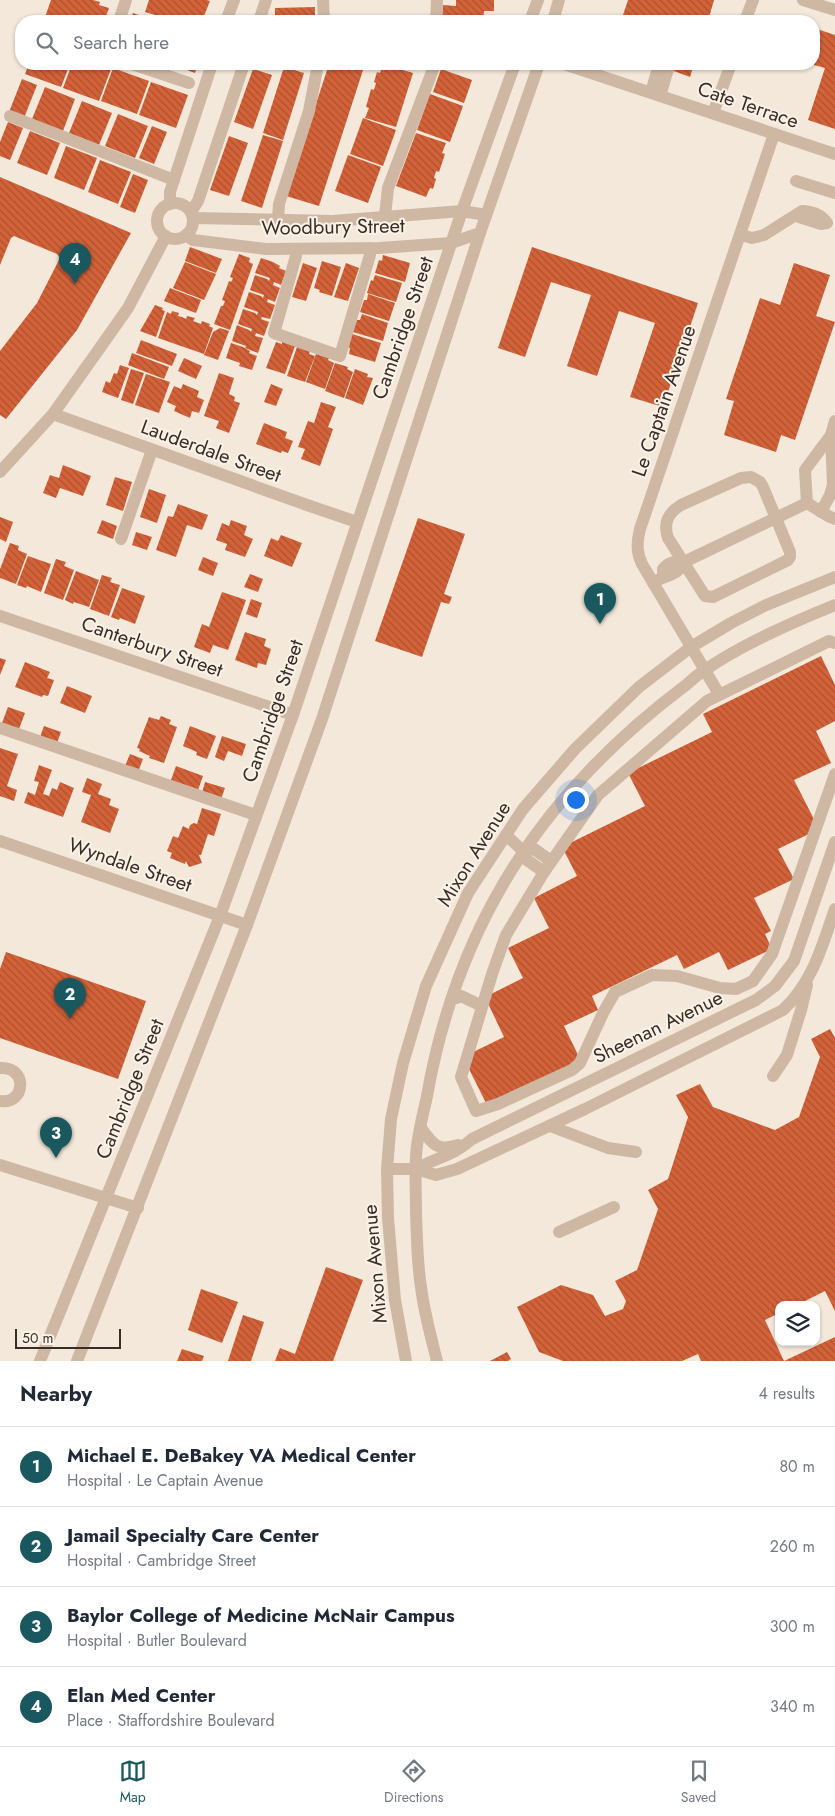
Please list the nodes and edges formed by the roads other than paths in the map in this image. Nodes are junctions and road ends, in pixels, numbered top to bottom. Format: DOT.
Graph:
graph roads {
  1 [pos="126,0"];
  2 [pos="232,0"];
  3 [pos="266,0"];
  4 [pos="323,0"];
  5 [pos="437,0"];
  6 [pos="559,0"];
  7 [pos="753,0"];
  8 [pos="803,0"];
  9 [pos="536,1"];
  10 [pos="835,10"];
  11 [pos="121,15"];
  12 [pos="228,15"];
  13 [pos="261,15"];
  14 [pos="324,15"];
  15 [pos="436,15"];
  16 [pos="532,15"];
  17 [pos="554,15"];
  18 [pos="747,15"];
  19 [pos="149,70"];
  20 [pos="210,70"];
  21 [pos="242,70"];
  22 [pos="317,70"];
  23 [pos="433,70"];
  24 [pos="513,70"];
  25 [pos="537,70"];
  26 [pos="582,70"];
  27 [pos="659,70"];
  28 [pos="659,70"];
  29 [pos="729,70"];
  30 [pos="189,84"];
  31 [pos="651,93"];
  32 [pos="713,113"];
  33 [pos="10,116"];
  34 [pos="774,134"];
  35 [pos="835,154"];
  36 [pos="174,180"];
  37 [pos="796,180"];
  38 [pos="835,193"];
  39 [pos="170,204"];
  40 [pos="462,211"];
  41 [pos="192,215"];
  42 [pos="486,215"];
  43 [pos="385,216"];
  44 [pos="278,219"];
  45 [pos="831,225"];
  46 [pos="480,233"];
  47 [pos="741,234"];
  48 [pos="186,235"];
  49 [pos="166,236"];
  50 [pos="451,243"];
  51 [pos="296,248"];
  52 [pos="370,251"];
  53 [pos="53,414"];
  54 [pos="835,421"];
  55 [pos="831,435"];
  56 [pos="152,450"];
  57 [pos="0,472"];
  58 [pos="807,503"];
  59 [pos="821,512"];
  60 [pos="776,517"];
  61 [pos="835,519"];
  62 [pos="357,522"];
  63 [pos="121,538"];
  64 [pos="684,562"];
  65 [pos="835,577"];
  66 [pos="658,580"];
  67 [pos="835,604"];
  68 [pos="0,616"];
  69 [pos="835,643"];
  70 [pos="691,648"];
  71 [pos="704,670"];
  72 [pos="719,694"];
  73 [pos="292,715"];
  74 [pos="0,728"];
  75 [pos="835,774"];
  76 [pos="256,815"];
  77 [pos="506,835"];
  78 [pos="0,841"];
  79 [pos="835,842"];
  80 [pos="523,851"];
  81 [pos="548,867"];
  82 [pos="835,909"];
  83 [pos="220,916"];
  84 [pos="247,926"];
  85 [pos="808,980"];
  86 [pos="454,997"];
  87 [pos="478,1005"];
  88 [pos="0,1068"];
  89 [pos="773,1076"];
  90 [pos="0,1101"];
  91 [pos="498,1104"];
  92 [pos="506,1122"];
  93 [pos="550,1126"];
  94 [pos="421,1128"];
  95 [pos="472,1139"];
  96 [pos="636,1152"];
  97 [pos="0,1165"];
  98 [pos="387,1169"];
  99 [pos="416,1169"];
  100 [pos="106,1199"];
  101 [pos="614,1207"];
  102 [pos="138,1208"];
  103 [pos="559,1232"];
  104 [pos="40,1361"];
  105 [pos="78,1361"];
  106 [pos="406,1361"];
  107 [pos="437,1361"];
  1 -- 11 [label="street"];
  2 -- 12 [label="street"];
  3 -- 13 [label="street"];
  4 -- 14 [label="street"];
  5 -- 15 [label="street"];
  6 -- 17 [label="street"];
  7 -- 18 [label="street"];
  8 -- 10 [label="street"];
  9 -- 16 [label="street"];
  19 -- 30 [label="street"];
  20 -- 36 [label="street"];
  21 -- 41 [label="street"];
  22 -- 44 [label="street"];
  23 -- 43 [label="street"];
  24 -- 40 [label="street, Cambridge Street"];
  25 -- 42 [label="street"];
  26 -- 31 [label="street, Cate Terrace"];
  27 -- 31 [label="street"];
  28 -- 31 [label="street"];
  29 -- 32 [label="street"];
  31 -- 32 [label="street, Cate Terrace"];
  32 -- 34 [label="street, Cate Terrace"];
  33 -- 36 [label="street"];
  34 -- 35 [label="street, Cate Terrace"];
  34 -- 47 [label="street, Le Captain Avenue"];
  36 -- 39 [label="street"];
  37 -- 38 [label="street"];
  39 -- 41 [label="street"];
  39 -- 49 [label="street"];
  40 -- 42 [label="street, Woodbury Street"];
  40 -- 43 [label="street, Woodbury Street"];
  40 -- 50 [label="street, Cambridge Street"];
  41 -- 44 [label="street, Woodbury Street"];
  41 -- 48 [label="street"];
  42 -- 46 [label="street"];
  43 -- 44 [label="street, Woodbury Street"];
  45 -- 47 [label="street"];
  46 -- 50 [label="street, Woodbury Street"];
  46 -- 84 [label="street"];
  47 -- 66 [label="street, Le Captain Avenue"];
  48 -- 49 [label="street"];
  48 -- 51 [label="street, Woodbury Street"];
  49 -- 53 [label="street"];
  50 -- 52 [label="street, Woodbury Street"];
  50 -- 62 [label="street, Cambridge Street"];
  51 -- 52 [label="street, Woodbury Street"];
  51 -- 52 [label="street"];
  53 -- 56 [label="street, Lauderdale Street"];
  53 -- 57 [label="street"];
  54 -- 55 [label="street"];
  55 -- 58 [label="street"];
  55 -- 59 [label="street"];
  56 -- 62 [label="street, Lauderdale Street"];
  56 -- 63 [label="street"];
  58 -- 59 [label="street"];
  58 -- 60 [label="street"];
  59 -- 61 [label="street"];
  60 -- 64 [label="street"];
  60 -- 64 [label="street"];
  60 -- 64 [label="street"];
  62 -- 73 [label="street, Cambridge Street"];
  64 -- 66 [label="street"];
  65 -- 70 [label="street, Mixon Avenue"];
  66 -- 70 [label="street, Le Captain Avenue"];
  67 -- 71 [label="street, Mixon Avenue"];
  68 -- 73 [label="street, Canterbury Street"];
  69 -- 72 [label="street"];
  70 -- 71 [label="street, Le Captain Avenue"];
  70 -- 77 [label="street, Mixon Avenue"];
  71 -- 72 [label="street, Le Captain Avenue"];
  71 -- 80 [label="street, Mixon Avenue"];
  72 -- 81 [label="street"];
  73 -- 76 [label="street, Cambridge Street"];
  74 -- 76 [label="street"];
  75 -- 91 [label="street"];
  76 -- 83 [label="street, Cambridge Street"];
  77 -- 80 [label="street"];
  77 -- 98 [label="street, Mixon Avenue"];
  78 -- 83 [label="street, Wyndale Street"];
  79 -- 92 [label="street, Sheenan Avenue"];
  80 -- 81 [label="street"];
  80 -- 86 [label="street, Mixon Avenue"];
  81 -- 87 [label="street"];
  82 -- 85 [label="street, Sheenan Avenue"];
  83 -- 84 [label="street, Wyndale Street"];
  83 -- 100 [label="street, Cambridge Street"];
  84 -- 102 [label="street"];
  85 -- 89 [label="street"];
  85 -- 93 [label="street, Sheenan Avenue"];
  86 -- 87 [label="street"];
  86 -- 94 [label="street, Mixon Avenue"];
  87 -- 91 [label="street"];
  88 -- 90 [label="street"];
  91 -- 92 [label="street"];
  92 -- 95 [label="street, Sheenan Avenue"];
  93 -- 96 [label="street"];
  93 -- 99 [label="street, Sheenan Avenue"];
  94 -- 95 [label="street"];
  94 -- 99 [label="street, Mixon Avenue"];
  95 -- 99 [label="street, Sheenan Avenue"];
  97 -- 100 [label="street"];
  98 -- 99 [label="street, Sheenan Avenue"];
  98 -- 106 [label="street, Mixon Avenue"];
  99 -- 107 [label="street, Mixon Avenue"];
  100 -- 102 [label="street"];
  100 -- 104 [label="street, Cambridge Street"];
  101 -- 103 [label="street"];
  102 -- 105 [label="street"];
}
